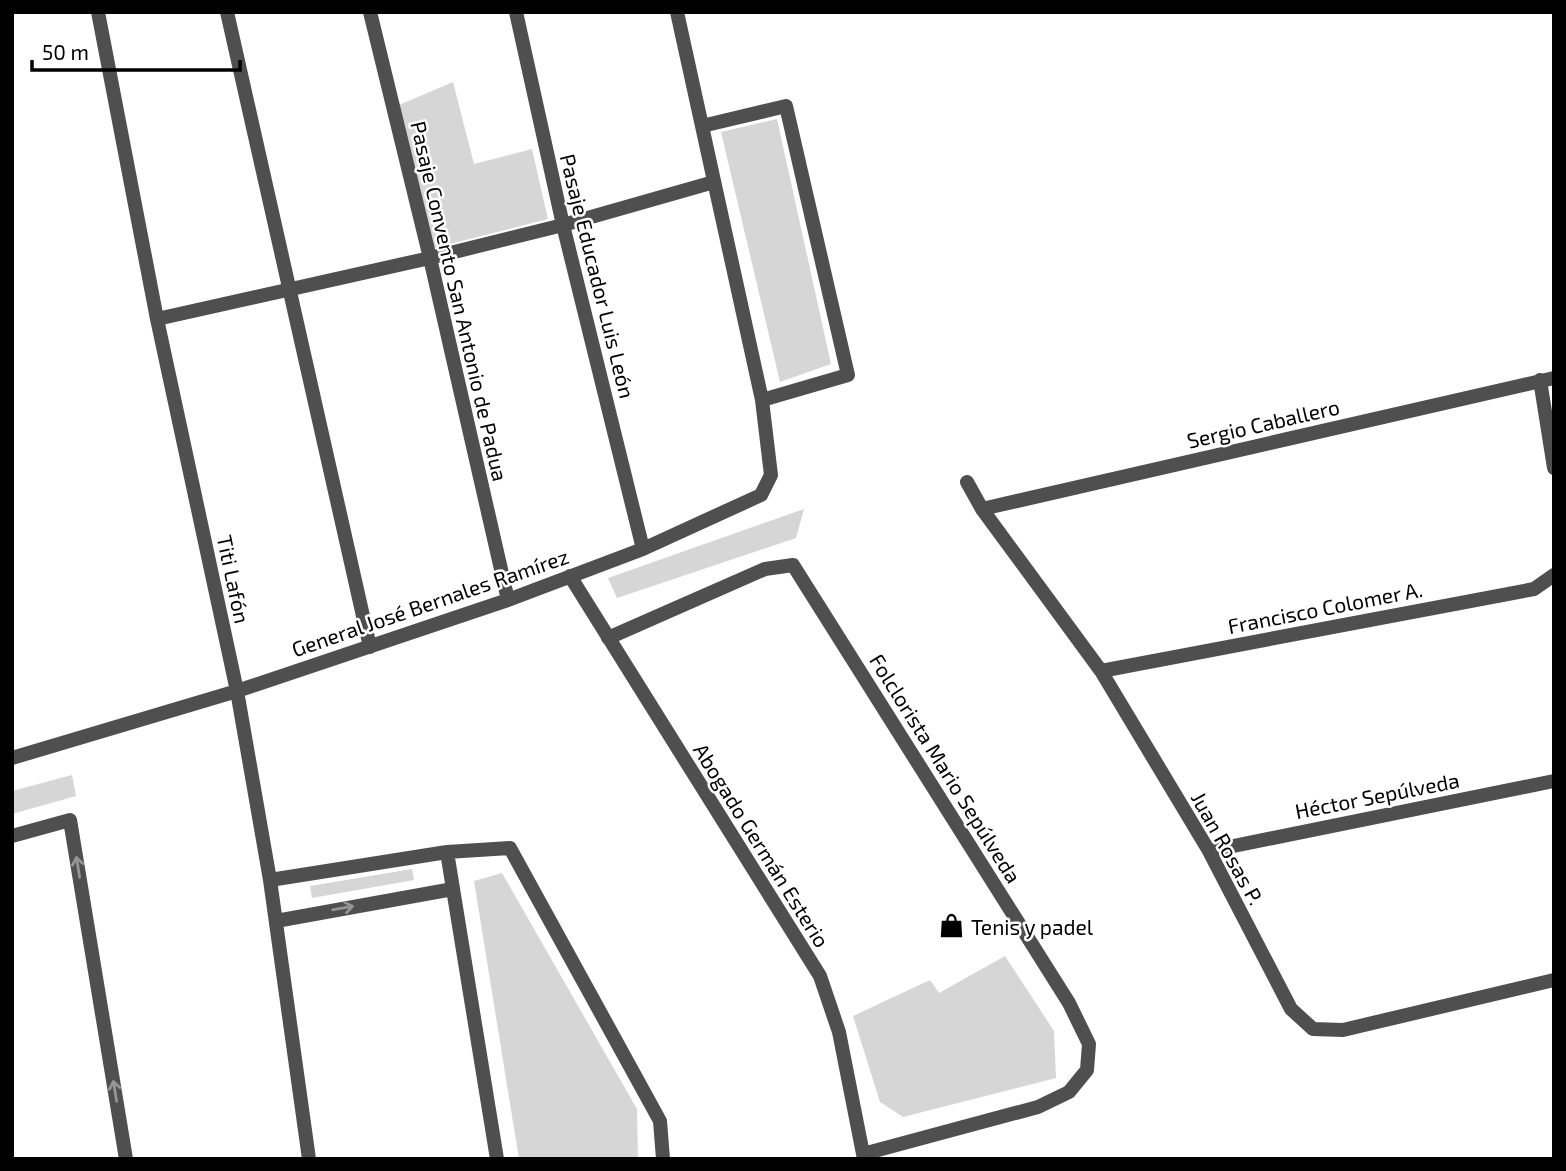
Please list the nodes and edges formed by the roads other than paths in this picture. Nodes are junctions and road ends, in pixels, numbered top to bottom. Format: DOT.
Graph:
graph roads {
  1 [pos="98,12"];
  2 [pos="227,12"];
  3 [pos="370,12"];
  4 [pos="516,12"];
  5 [pos="677,12"];
  6 [pos="702,126"];
  7 [pos="714,182"];
  8 [pos="564,225"];
  9 [pos="430,258"];
  10 [pos="290,288"];
  11 [pos="157,319"];
  12 [pos="1547,379"];
  13 [pos="762,400"];
  14 [pos="1554,468"];
  15 [pos="967,482"];
  16 [pos="982,509"];
  17 [pos="643,549"];
  18 [pos="1554,575"];
  19 [pos="570,576"];
  20 [pos="508,600"];
  21 [pos="608,638"];
  22 [pos="370,647"];
  23 [pos="1101,671"];
  24 [pos="237,691"];
  25 [pos="12,758"];
  26 [pos="1554,781"];
  27 [pos="12,836"];
  28 [pos="1209,851"];
  29 [pos="447,852"];
  30 [pos="270,880"];
  31 [pos="453,889"];
  32 [pos="276,921"];
  33 [pos="1554,980"];
  34 [pos="863,1157"];
  35 [pos="126,1159"];
  36 [pos="309,1159"];
  37 [pos="496,1159"];
  38 [pos="663,1159"];
  1 -- 11 [label="street, Titi Lafón"];
  2 -- 10 [label="street"];
  3 -- 9 [label="street, Pasaje Convento San Antonio de Padua"];
  4 -- 8 [label="street, Pasaje Educador Luis León"];
  5 -- 6 [label="street, General José Bernales Ramírez"];
  6 -- 7 [label="street, General José Bernales Ramírez"];
  6 -- 13 [label="street"];
  7 -- 8 [label="street"];
  7 -- 13 [label="street, General José Bernales Ramírez"];
  8 -- 9 [label="street"];
  8 -- 17 [label="street, Pasaje Educador Luis León"];
  9 -- 10 [label="street"];
  9 -- 20 [label="street, Pasaje Convento San Antonio de Padua"];
  10 -- 11 [label="street"];
  10 -- 22 [label="street"];
  11 -- 24 [label="street, Titi Lafón"];
  12 -- 14 [label="street"];
  12 -- 16 [label="street, Sergio Caballero"];
  13 -- 17 [label="street, General José Bernales Ramírez"];
  15 -- 16 [label="street, Juan Rosas P."];
  16 -- 23 [label="street, Juan Rosas P."];
  17 -- 19 [label="street, General José Bernales Ramírez"];
  18 -- 23 [label="street, Francisco Colomer A."];
  19 -- 20 [label="street, General José Bernales Ramírez"];
  19 -- 21 [label="street, Abogado Germán Esterio"];
  20 -- 22 [label="street, General José Bernales Ramírez"];
  21 -- 34 [label="street, Abogado Germán Esterio"];
  21 -- 34 [label="street, Folclorista Mario Sepúlveda"];
  22 -- 24 [label="street, General José Bernales Ramírez"];
  23 -- 28 [label="street, Juan Rosas P."];
  24 -- 25 [label="street, General José Bernales Ramírez"];
  24 -- 30 [label="street, Titi Lafón"];
  26 -- 28 [label="street, Héctor Sepúlveda"];
  35 -- 27 [label="street, one-way"];
  28 -- 33 [label="street, Juan Rosas P."];
  29 -- 30 [label="street"];
  29 -- 31 [label="street"];
  29 -- 38 [label="street"];
  30 -- 32 [label="street, Titi Lafón"];
  32 -- 31 [label="street, one-way"];
  31 -- 37 [label="street"];
  32 -- 36 [label="street, Titi Lafón"];
}
